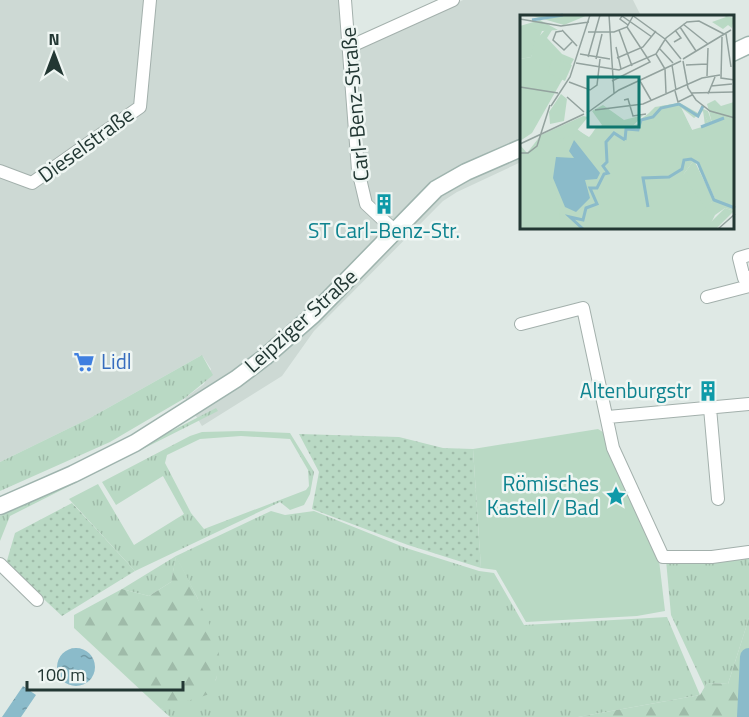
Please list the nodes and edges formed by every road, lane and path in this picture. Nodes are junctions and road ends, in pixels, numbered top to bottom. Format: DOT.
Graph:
graph roads {
  1 [pos="150,0"];
  2 [pos="345,0"];
  3 [pos="453,0"];
  4 [pos="749,45"];
  5 [pos="349,47"];
  6 [pos="734,52"];
  7 [pos="520,148"];
  8 [pos="0,171"];
  9 [pos="395,231"];
  10 [pos="749,255"];
  11 [pos="749,277"];
  12 [pos="749,286"];
  13 [pos="707,297"];
  14 [pos="520,324"];
  15 [pos="749,404"];
  16 [pos="710,408"];
  17 [pos="608,417"];
  18 [pos="718,499"];
  19 [pos="0,506"];
  20 [pos="749,552"];
  21 [pos="0,564"];
  22 [pos="37,600"];
  1 -- 8 [label="street, Dieselstraße"];
  2 -- 5 [label="street, Carl-Benz-Straße"];
  3 -- 5 [label="street"];
  4 -- 6 [label="main road"];
  5 -- 9 [label="street, Carl-Benz-Straße"];
  7 -- 9 [label="main road, Leipziger Straße"];
  9 -- 19 [label="main road, Leipziger Straße"];
  10 -- 11 [label="street"];
  12 -- 13 [label="street"];
  14 -- 17 [label="street"];
  15 -- 16 [label="street"];
  16 -- 17 [label="street"];
  16 -- 18 [label="street"];
  17 -- 20 [label="street"];
  21 -- 22 [label="street"];
}
